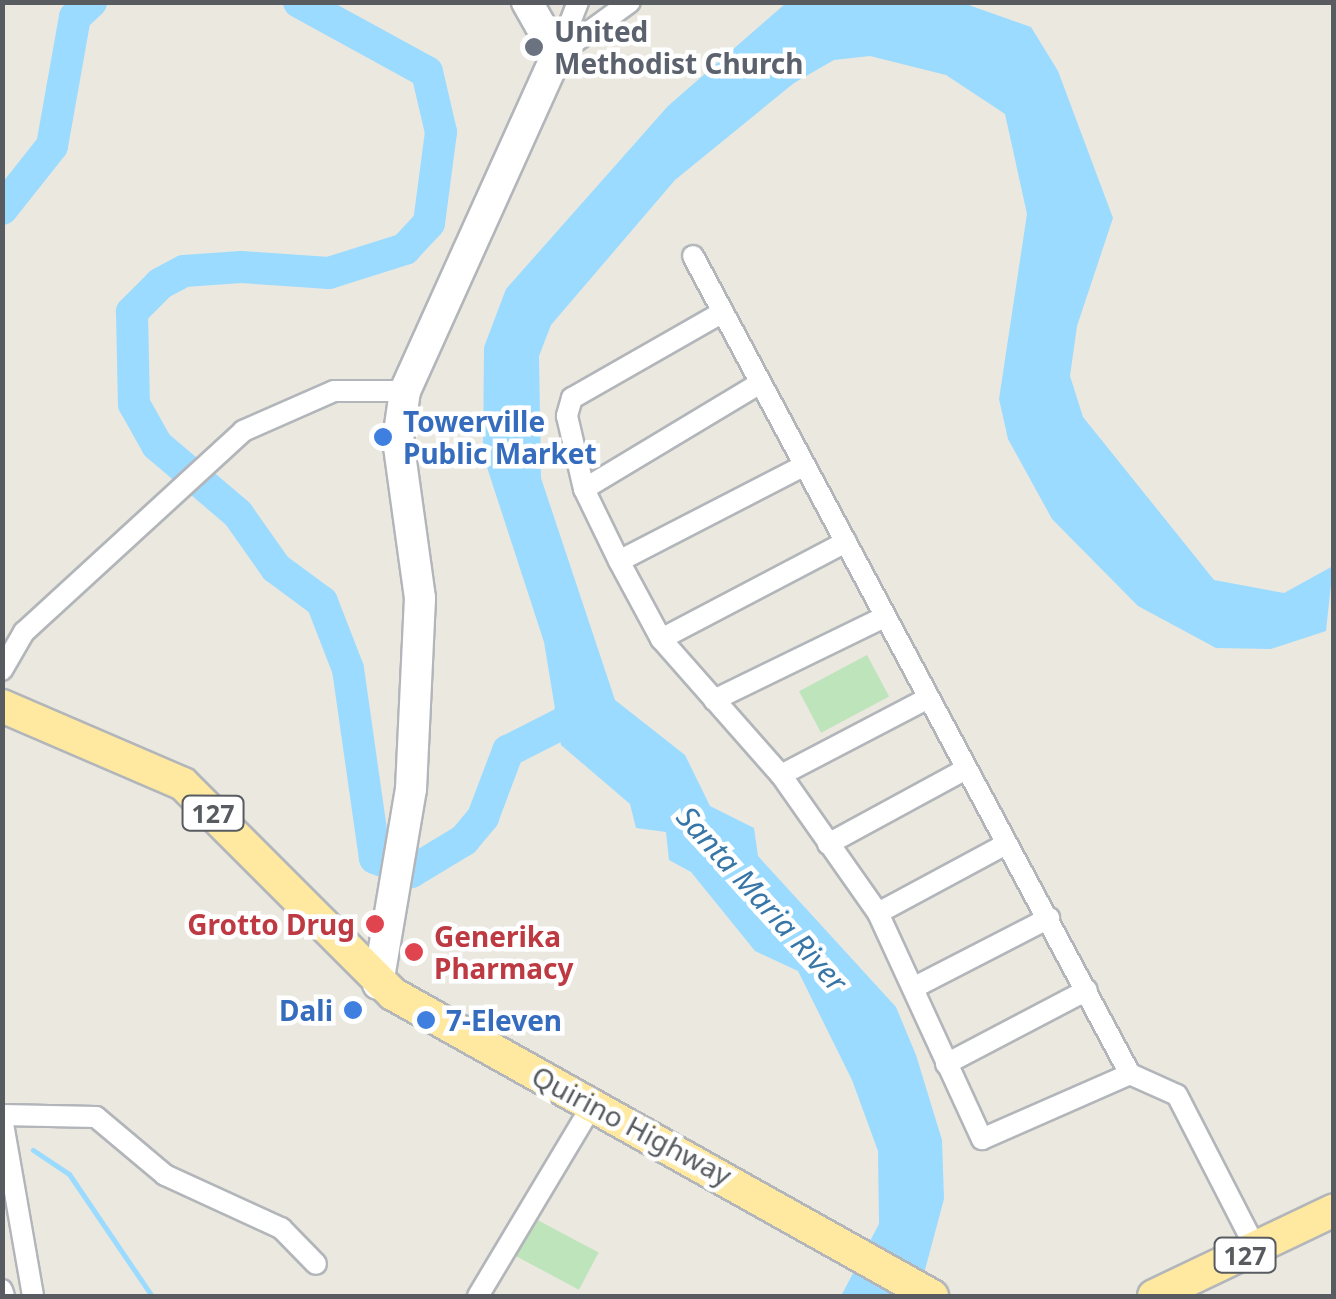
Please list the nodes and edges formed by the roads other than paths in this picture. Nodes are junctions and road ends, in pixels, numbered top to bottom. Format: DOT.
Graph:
graph roads {
  1 [pos="527,2"];
  2 [pos="578,2"];
  3 [pos="630,2"];
  4 [pos="557,55"];
  5 [pos="693,256"];
  6 [pos="723,312"];
  7 [pos="759,384"];
  8 [pos="405,391"];
  9 [pos="803,466"];
  10 [pos="584,489"];
  11 [pos="846,542"];
  12 [pos="620,562"];
  13 [pos="884,617"];
  14 [pos="661,639"];
  15 [pos="2,670"];
  16 [pos="928,698"];
  17 [pos="714,700"];
  18 [pos="2,706"];
  19 [pos="966,769"];
  20 [pos="782,774"];
  21 [pos="828,844"];
  22 [pos="1006,844"];
  23 [pos="878,913"];
  24 [pos="1049,918"];
  25 [pos="378,984"];
  26 [pos="915,986"];
  27 [pos="1088,990"];
  28 [pos="946,1064"];
  29 [pos="1130,1074"];
  30 [pos="591,1107"];
  31 [pos="2,1116"];
  32 [pos="1334,1210"];
  33 [pos="1256,1250"];
  34 [pos="316,1264"];
  35 [pos="33,1296"];
  36 [pos="478,1296"];
  37 [pos="932,1296"];
  38 [pos="1154,1296"];
  1 -- 4 [label="street"];
  2 -- 4 [label="street"];
  3 -- 4 [label="street"];
  4 -- 8 [label="street"];
  5 -- 6 [label="street"];
  6 -- 7 [label="street"];
  6 -- 10 [label="street"];
  7 -- 9 [label="street"];
  7 -- 10 [label="street"];
  8 -- 15 [label="street"];
  8 -- 25 [label="street"];
  9 -- 11 [label="street"];
  9 -- 12 [label="street"];
  10 -- 12 [label="street"];
  11 -- 13 [label="street"];
  11 -- 14 [label="street"];
  12 -- 14 [label="street"];
  13 -- 16 [label="street"];
  13 -- 17 [label="street"];
  14 -- 17 [label="street"];
  16 -- 19 [label="street"];
  16 -- 20 [label="street"];
  17 -- 20 [label="street"];
  18 -- 25 [label="main road, Quirino Highway / 127"];
  19 -- 21 [label="street"];
  19 -- 22 [label="street"];
  20 -- 21 [label="street"];
  21 -- 23 [label="street"];
  22 -- 23 [label="street"];
  22 -- 24 [label="street"];
  23 -- 26 [label="street"];
  24 -- 26 [label="street"];
  24 -- 27 [label="street"];
  25 -- 30 [label="main road, Quirino Highway / 127"];
  26 -- 28 [label="street"];
  27 -- 28 [label="street"];
  27 -- 29 [label="street"];
  28 -- 29 [label="street"];
  29 -- 33 [label="street"];
  30 -- 36 [label="street"];
  30 -- 37 [label="main road, Quirino Highway / 127"];
  31 -- 34 [label="street"];
  31 -- 35 [label="street"];
  32 -- 33 [label="main road, 127"];
  33 -- 38 [label="main road, 127"];
}
